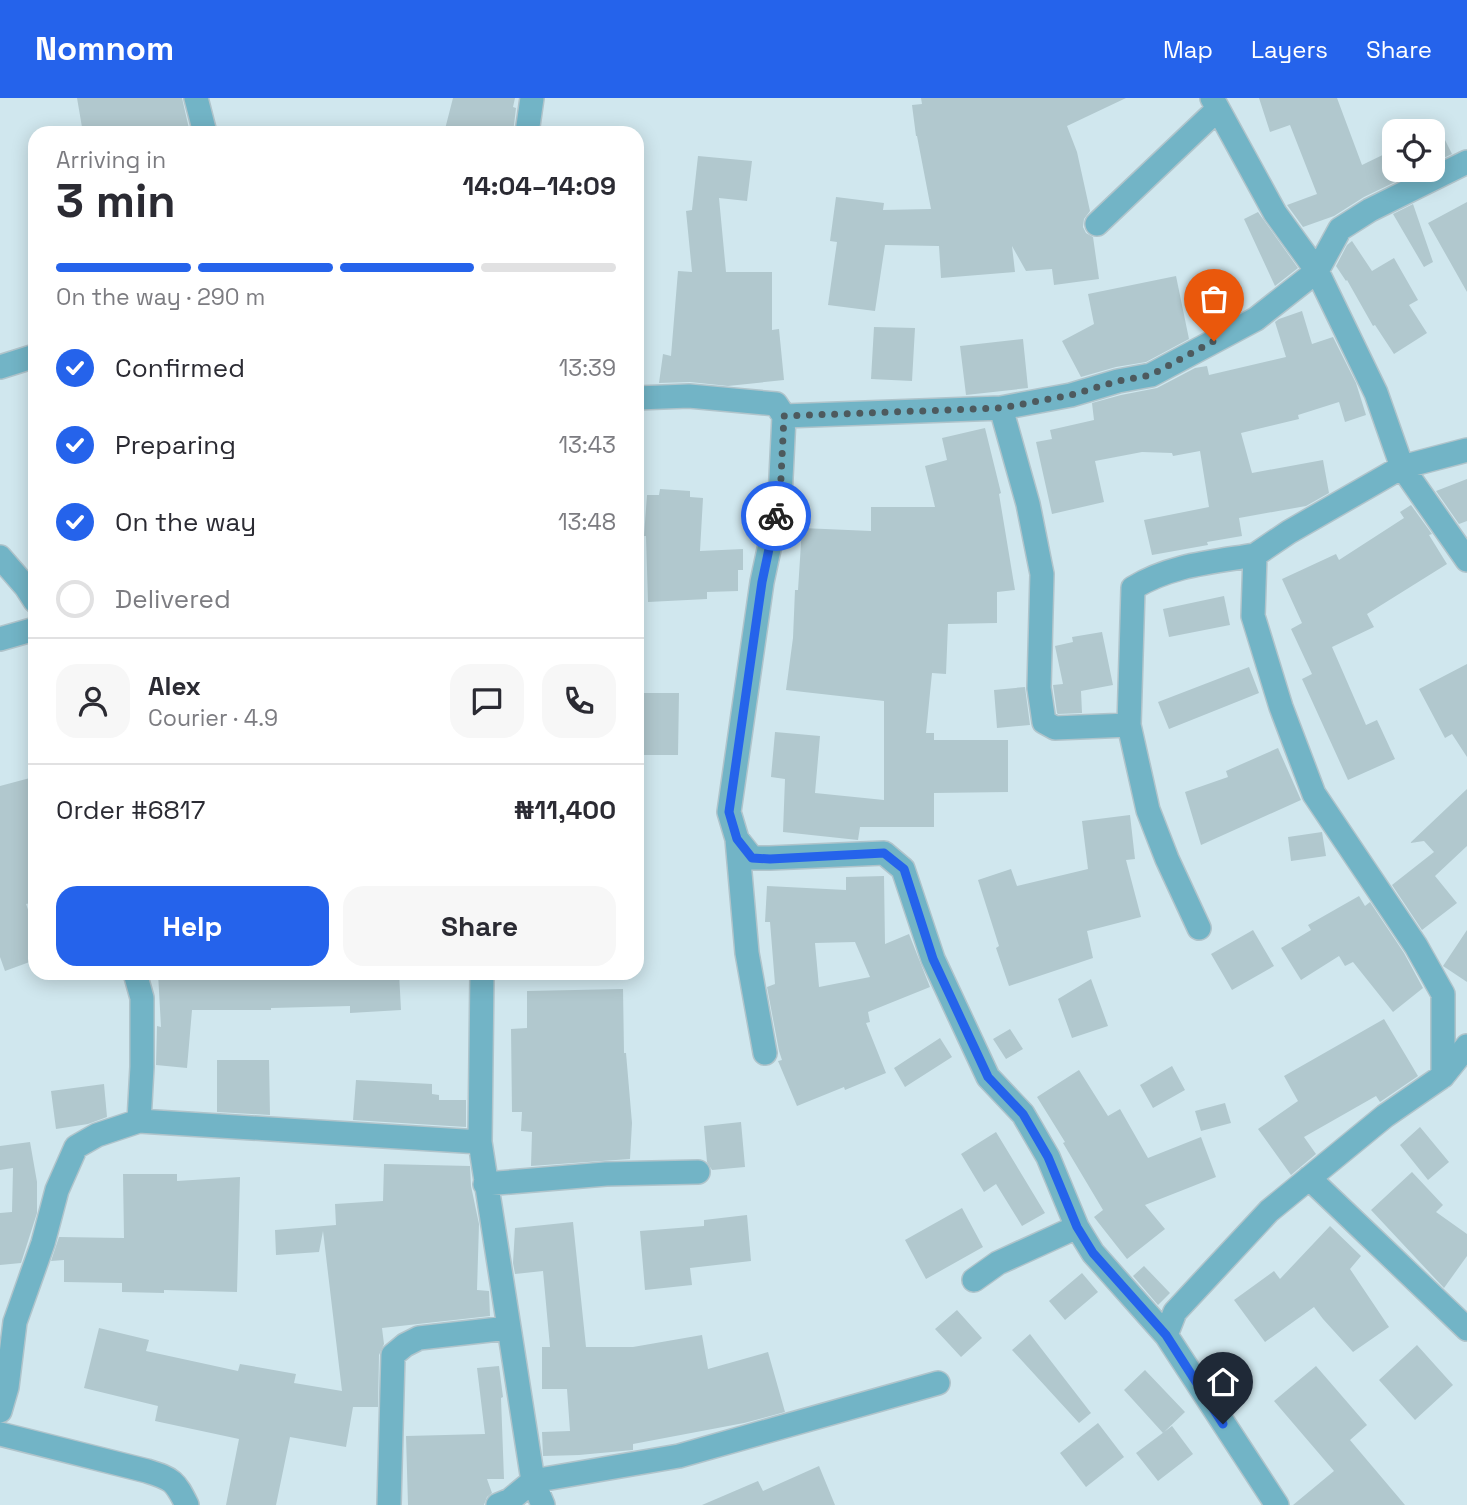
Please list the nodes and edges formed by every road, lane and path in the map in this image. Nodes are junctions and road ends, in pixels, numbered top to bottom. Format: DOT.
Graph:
graph roads {
  1 [pos="196,98"];
  2 [pos="532,98"];
  3 [pos="1215,104"];
  4 [pos="203,126"];
  5 [pos="528,126"];
  6 [pos="1467,162"];
  7 [pos="1097,224"];
  8 [pos="1317,271"];
  9 [pos="28,358"];
  10 [pos="0,367"];
  11 [pos="644,398"];
  12 [pos="1001,408"];
  13 [pos="784,416"];
  14 [pos="1467,450"];
  15 [pos="1402,467"];
  16 [pos="1255,555"];
  17 [pos="0,557"];
  18 [pos="1467,560"];
  19 [pos="28,590"];
  20 [pos="28,631"];
  21 [pos="0,639"];
  22 [pos="1129,725"];
  23 [pos="737,839"];
  24 [pos="1199,928"];
  25 [pos="137,980"];
  26 [pos="482,980"];
  27 [pos="1467,1046"];
  28 [pos="765,1053"];
  29 [pos="1443,1076"];
  30 [pos="139,1121"];
  31 [pos="480,1142"];
  32 [pos="698,1172"];
  33 [pos="1308,1178"];
  34 [pos="485,1184"];
  35 [pos="1077,1227"];
  36 [pos="974,1280"];
  37 [pos="508,1328"];
  38 [pos="1467,1329"];
  39 [pos="1166,1335"];
  40 [pos="939,1383"];
  41 [pos="0,1411"];
  42 [pos="0,1434"];
  43 [pos="533,1481"];
  44 [pos="187,1505"];
  45 [pos="389,1505"];
  46 [pos="499,1505"];
  47 [pos="543,1505"];
  48 [pos="1277,1505"];
  1 -- 4 [label="street"];
  2 -- 5 [label="street"];
  3 -- 7 [label="street"];
  3 -- 8 [label="street"];
  6 -- 8 [label="street"];
  8 -- 12 [label="street"];
  8 -- 15 [label="street"];
  9 -- 10 [label="street"];
  11 -- 13 [label="street"];
  12 -- 13 [label="street"];
  12 -- 22 [label="street"];
  13 -- 23 [label="street"];
  14 -- 15 [label="street"];
  15 -- 16 [label="street"];
  15 -- 18 [label="street"];
  16 -- 22 [label="street"];
  16 -- 29 [label="street"];
  17 -- 19 [label="street"];
  20 -- 21 [label="street"];
  22 -- 24 [label="street"];
  23 -- 28 [label="street"];
  23 -- 35 [label="street"];
  25 -- 30 [label="street"];
  26 -- 31 [label="street"];
  27 -- 29 [label="street"];
  29 -- 33 [label="street"];
  30 -- 31 [label="street"];
  30 -- 41 [label="street"];
  31 -- 34 [label="street"];
  32 -- 34 [label="street"];
  33 -- 38 [label="street"];
  33 -- 39 [label="street"];
  34 -- 37 [label="street"];
  35 -- 36 [label="street"];
  35 -- 39 [label="street"];
  37 -- 43 [label="street"];
  37 -- 45 [label="street"];
  39 -- 48 [label="street"];
  40 -- 43 [label="street"];
  42 -- 44 [label="street"];
  43 -- 46 [label="street"];
  43 -- 47 [label="street"];
}
